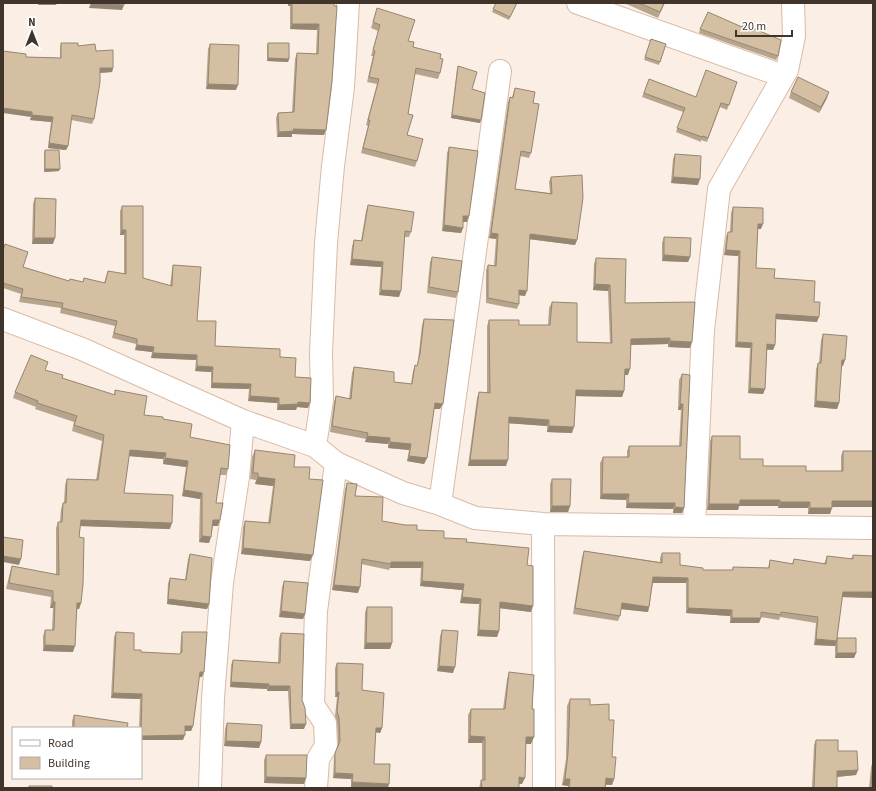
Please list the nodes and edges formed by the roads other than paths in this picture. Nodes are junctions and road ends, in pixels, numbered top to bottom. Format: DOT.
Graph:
graph roads {
  1 [pos="348,3"];
  2 [pos="578,3"];
  3 [pos="793,3"];
  4 [pos="500,71"];
  5 [pos="783,76"];
  6 [pos="3,319"];
  7 [pos="243,421"];
  8 [pos="315,446"];
  9 [pos="336,463"];
  10 [pos="440,504"];
  11 [pos="543,524"];
  12 [pos="694,526"];
  13 [pos="873,528"];
  14 [pos="210,788"];
  15 [pos="316,788"];
  16 [pos="544,788"];
  1 -- 8 [label="street"];
  2 -- 5 [label="street"];
  3 -- 5 [label="street"];
  4 -- 10 [label="street"];
  5 -- 12 [label="street"];
  6 -- 7 [label="street"];
  7 -- 8 [label="street"];
  7 -- 14 [label="street"];
  8 -- 9 [label="street"];
  9 -- 10 [label="street"];
  9 -- 15 [label="street"];
  10 -- 11 [label="street"];
  11 -- 12 [label="street"];
  11 -- 16 [label="street"];
  12 -- 13 [label="street"];
}
